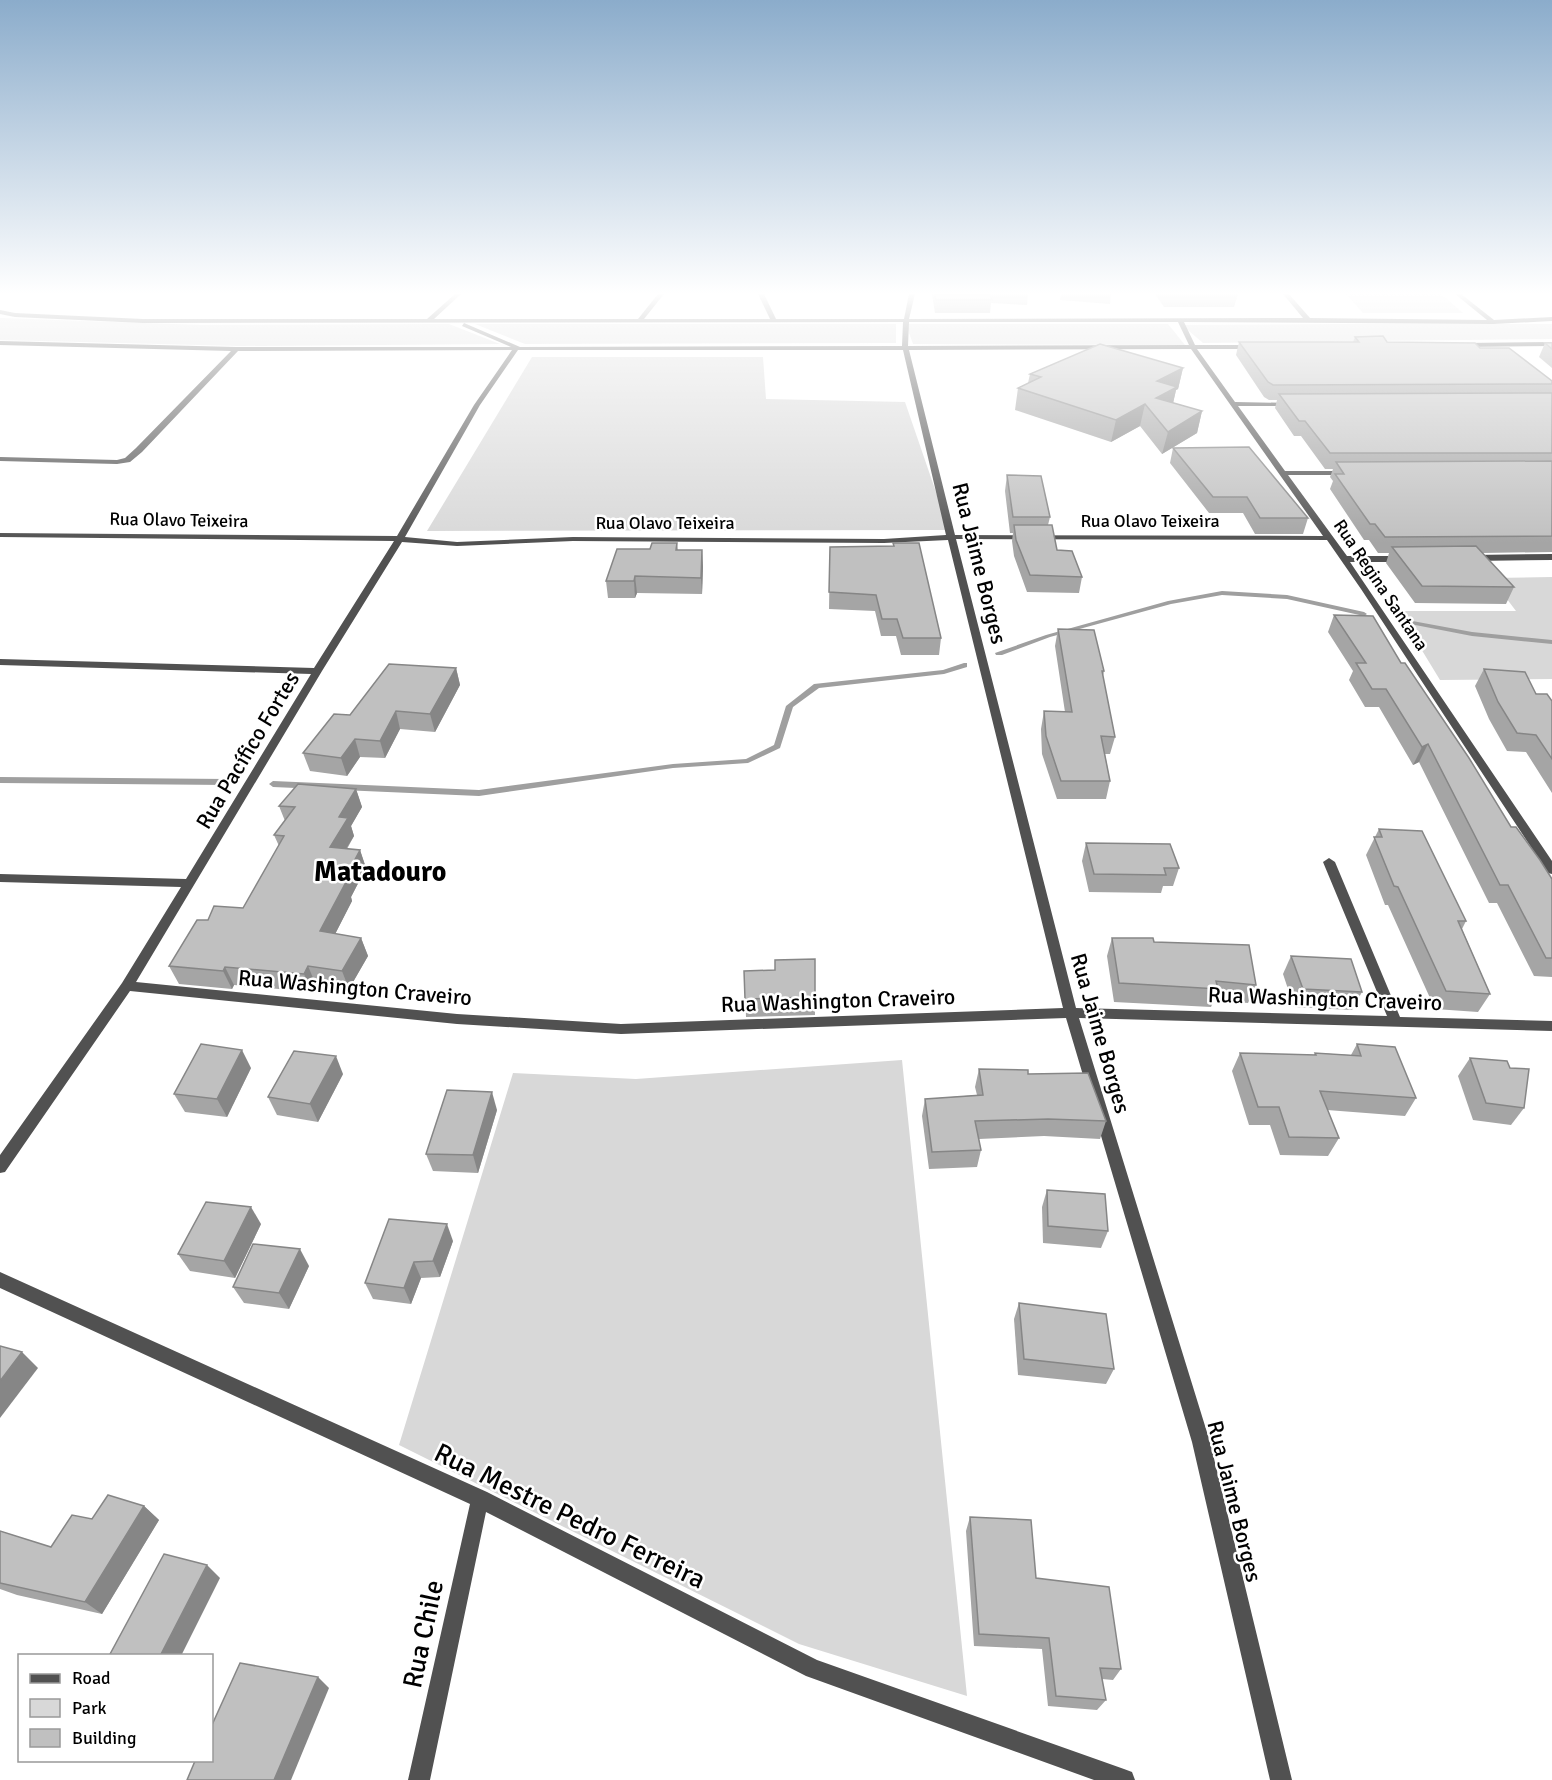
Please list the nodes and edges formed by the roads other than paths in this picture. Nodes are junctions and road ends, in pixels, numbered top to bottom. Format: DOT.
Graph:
graph roads {
  1 [pos="209,377"];
  2 [pos="496,377"];
  3 [pos="912,377"];
  4 [pos="1214,377"];
  5 [pos="1233,404"];
  6 [pos="1304,404"];
  7 [pos="0,459"];
  8 [pos="1282,473"];
  9 [pos="1352,473"];
  10 [pos="0,535"];
  11 [pos="951,537"];
  12 [pos="1329,538"];
  13 [pos="400,539"];
  14 [pos="1552,557"];
  15 [pos="1414,558"];
  16 [pos="1460,558"];
  17 [pos="1344,559"];
  18 [pos="0,662"];
  19 [pos="317,671"];
  20 [pos="1329,862"];
  21 [pos="1552,870"];
  22 [pos="0,879"];
  23 [pos="190,884"];
  24 [pos="127,986"];
  25 [pos="1071,1013"];
  26 [pos="1395,1020"];
  27 [pos="1552,1026"];
  28 [pos="0,1167"];
  29 [pos="0,1280"];
  30 [pos="480,1499"];
  31 [pos="1102,1777"];
  32 [pos="419,1780"];
  33 [pos="1124,1780"];
  34 [pos="1281,1780"];
  1 -- 7 [label="street"];
  2 -- 13 [label="street, Rua Pacífico Fortes"];
  3 -- 11 [label="street, Rua Jaime Borges"];
  4 -- 5 [label="street, Rua Regina Santana"];
  5 -- 6 [label="street"];
  5 -- 8 [label="street, Rua Regina Santana"];
  8 -- 9 [label="street"];
  8 -- 12 [label="street, Rua Regina Santana"];
  10 -- 13 [label="street, Rua Olavo Teixeira"];
  11 -- 12 [label="street, Rua Olavo Teixeira"];
  11 -- 13 [label="street, Rua Olavo Teixeira"];
  11 -- 25 [label="street, Rua Jaime Borges"];
  12 -- 17 [label="street, Rua Regina Santana"];
  13 -- 19 [label="street, Rua Pacífico Fortes"];
  14 -- 16 [label="street"];
  15 -- 17 [label="street"];
  17 -- 21 [label="street, Rua Regina Santana"];
  18 -- 19 [label="street"];
  19 -- 23 [label="street, Rua Pacífico Fortes"];
  20 -- 26 [label="street"];
  22 -- 23 [label="street"];
  23 -- 24 [label="street, Rua Pacífico Fortes"];
  24 -- 25 [label="street, Rua Washington Craveiro"];
  24 -- 28 [label="street, Rua Pacífico Fortes"];
  25 -- 26 [label="street, Rua Washington Craveiro"];
  25 -- 34 [label="street, Rua Jaime Borges"];
  26 -- 27 [label="street, Rua Washington Craveiro"];
  29 -- 30 [label="street, Rua Mestre Pedro Ferreira"];
  30 -- 31 [label="street, Rua Mestre Pedro Ferreira"];
  30 -- 32 [label="street, Rua Chile"];
  31 -- 33 [label="street, Rua Mestre Pedro Ferreira"];
}
